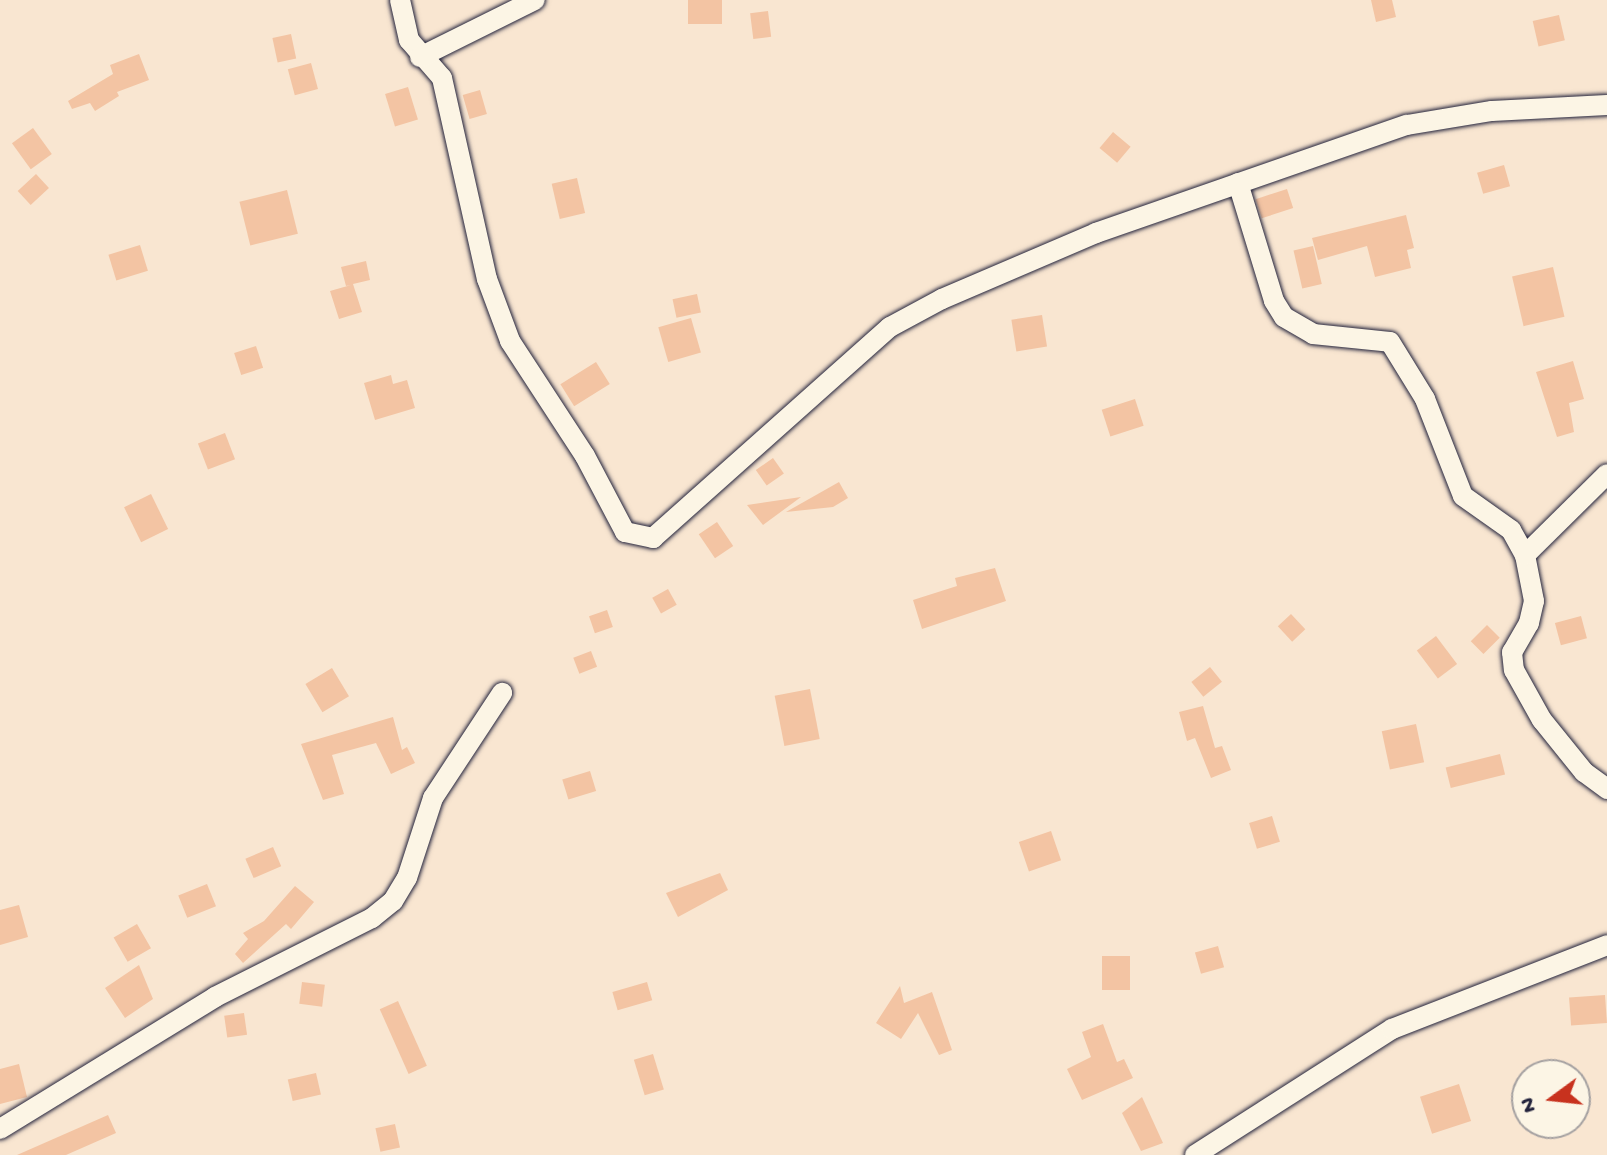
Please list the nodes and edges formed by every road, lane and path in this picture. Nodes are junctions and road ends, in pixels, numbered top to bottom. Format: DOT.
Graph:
graph roads {
  1 [pos="400,0"];
  2 [pos="535,0"];
  3 [pos="420,57"];
  4 [pos="1607,105"];
  5 [pos="1238,183"];
  6 [pos="1607,474"];
  7 [pos="1525,555"];
  8 [pos="502,693"];
  9 [pos="1607,789"];
  10 [pos="1607,945"];
  11 [pos="0,1129"];
  12 [pos="1195,1155"];
  1 -- 3 [label="street"];
  2 -- 3 [label="street"];
  3 -- 5 [label="street"];
  4 -- 5 [label="street"];
  5 -- 7 [label="street"];
  6 -- 7 [label="street"];
  7 -- 9 [label="street"];
  8 -- 11 [label="street"];
  10 -- 12 [label="street"];
}
